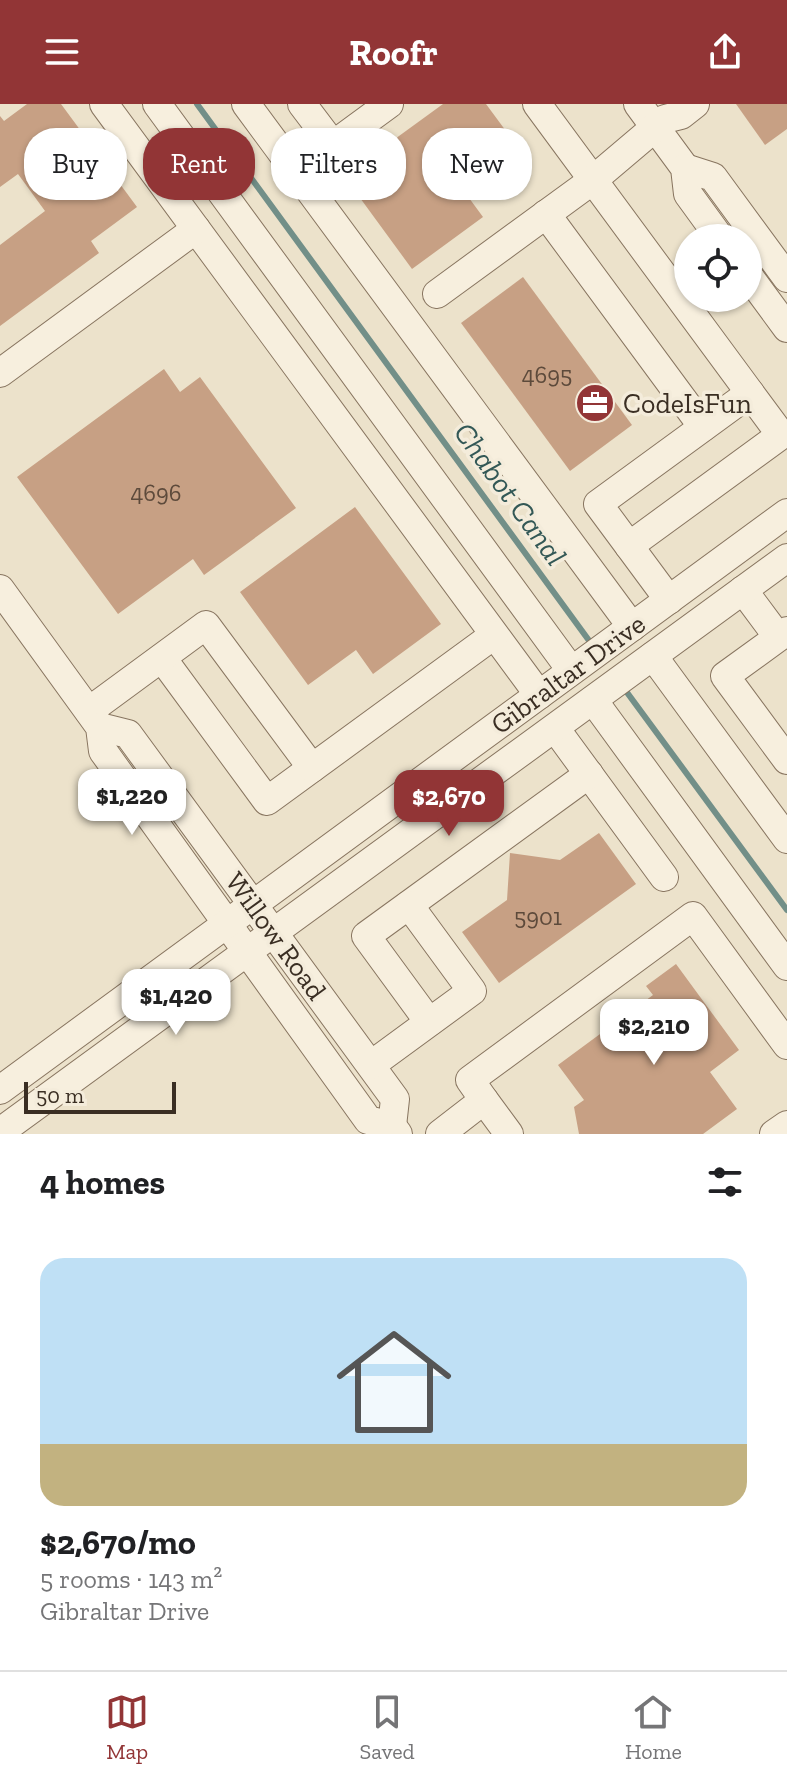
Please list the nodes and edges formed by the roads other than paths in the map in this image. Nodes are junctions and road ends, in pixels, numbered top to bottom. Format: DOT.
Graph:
graph roads {
  1 [pos="104,104"];
  2 [pos="157,104"];
  3 [pos="246,104"];
  4 [pos="302,104"];
  5 [pos="389,104"];
  6 [pos="537,104"];
  7 [pos="695,104"];
  8 [pos="656,113"];
  9 [pos="685,168"];
  10 [pos="593,180"];
  11 [pos="546,214"];
  12 [pos="710,224"];
  13 [pos="196,229"];
  14 [pos="783,265"];
  15 [pos="437,294"];
  16 [pos="762,294"];
  17 [pos="787,328"];
  18 [pos="0,373"];
  19 [pos="750,393"];
  20 [pos="703,427"];
  21 [pos="787,513"];
  22 [pos="629,546"];
  23 [pos="787,558"];
  24 [pos="0,589"];
  25 [pos="743,590"];
  26 [pos="669,600"];
  27 [pos="629,630"];
  28 [pos="783,634"];
  29 [pos="494,635"];
  30 [pos="162,658"];
  31 [pos="650,658"];
  32 [pos="571,670"];
  33 [pos="539,695"];
  34 [pos="593,700"];
  35 [pos="95,719"];
  36 [pos="555,728"];
  37 [pos="787,760"];
  38 [pos="312,768"];
  39 [pos="589,774"];
  40 [pos="787,839"];
  41 [pos="664,877"];
  42 [pos="252,903"];
  43 [pos="409,905"];
  44 [pos="226,922"];
  45 [pos="274,933"];
  46 [pos="248,952"];
  47 [pos="787,966"];
  48 [pos="429,1022"];
  49 [pos="787,1045"];
  50 [pos="371,1065"];
  51 [pos="0,1090"];
  52 [pos="484,1100"];
  53 [pos="787,1125"];
  54 [pos="395,1130"];
  55 [pos="0,1132"];
  56 [pos="440,1134"];
  57 [pos="509,1134"];
  58 [pos="774,1134"];
  1 -- 13 [label="street"];
  2 -- 32 [label="street"];
  3 -- 27 [label="street"];
  4 -- 5 [label="street"];
  6 -- 10 [label="street"];
  7 -- 8 [label="street"];
  8 -- 9 [label="street"];
  8 -- 10 [label="street"];
  9 -- 12 [label="street"];
  9 -- 14 [label="street"];
  10 -- 11 [label="street"];
  10 -- 19 [label="street"];
  11 -- 15 [label="street"];
  11 -- 20 [label="street"];
  13 -- 18 [label="street"];
  13 -- 29 [label="street"];
  16 -- 17 [label="street"];
  19 -- 20 [label="street"];
  19 -- 22 [label="street"];
  20 -- 22 [label="street"];
  21 -- 26 [label="street, Gibraltar Drive"];
  22 -- 26 [label="street"];
  23 -- 25 [label="street, Gibraltar Drive"];
  24 -- 35 [label="street, Willow Road"];
  25 -- 28 [label="street"];
  25 -- 31 [label="street, Gibraltar Drive"];
  26 -- 27 [label="street, Gibraltar Drive"];
  27 -- 32 [label="street, Gibraltar Drive"];
  28 -- 37 [label="street"];
  29 -- 33 [label="street"];
  29 -- 38 [label="street"];
  30 -- 35 [label="street"];
  30 -- 38 [label="street"];
  30 -- 38 [label="street"];
  31 -- 34 [label="street, Gibraltar Drive"];
  31 -- 40 [label="street"];
  32 -- 33 [label="street, Gibraltar Drive"];
  33 -- 42 [label="street, Gibraltar Drive"];
  34 -- 36 [label="street, Gibraltar Drive"];
  34 -- 47 [label="street"];
  35 -- 42 [label="street, Willow Road"];
  35 -- 44 [label="street, Willow Road"];
  36 -- 39 [label="street"];
  36 -- 45 [label="street, Gibraltar Drive"];
  39 -- 41 [label="street"];
  39 -- 43 [label="street"];
  42 -- 44 [label="street, Gibraltar Drive"];
  42 -- 45 [label="street, Willow Road"];
  43 -- 48 [label="street"];
  43 -- 48 [label="street"];
  44 -- 46 [label="street, Willow Road"];
  44 -- 51 [label="street, Gibraltar Drive"];
  45 -- 46 [label="street, Gibraltar Drive"];
  45 -- 50 [label="street, Willow Road"];
  46 -- 54 [label="street, Willow Road"];
  46 -- 55 [label="street, Gibraltar Drive"];
  48 -- 50 [label="street"];
  49 -- 52 [label="street"];
  50 -- 54 [label="street, Willow Road"];
  52 -- 56 [label="street"];
  52 -- 57 [label="street"];
  53 -- 58 [label="street"];
}
